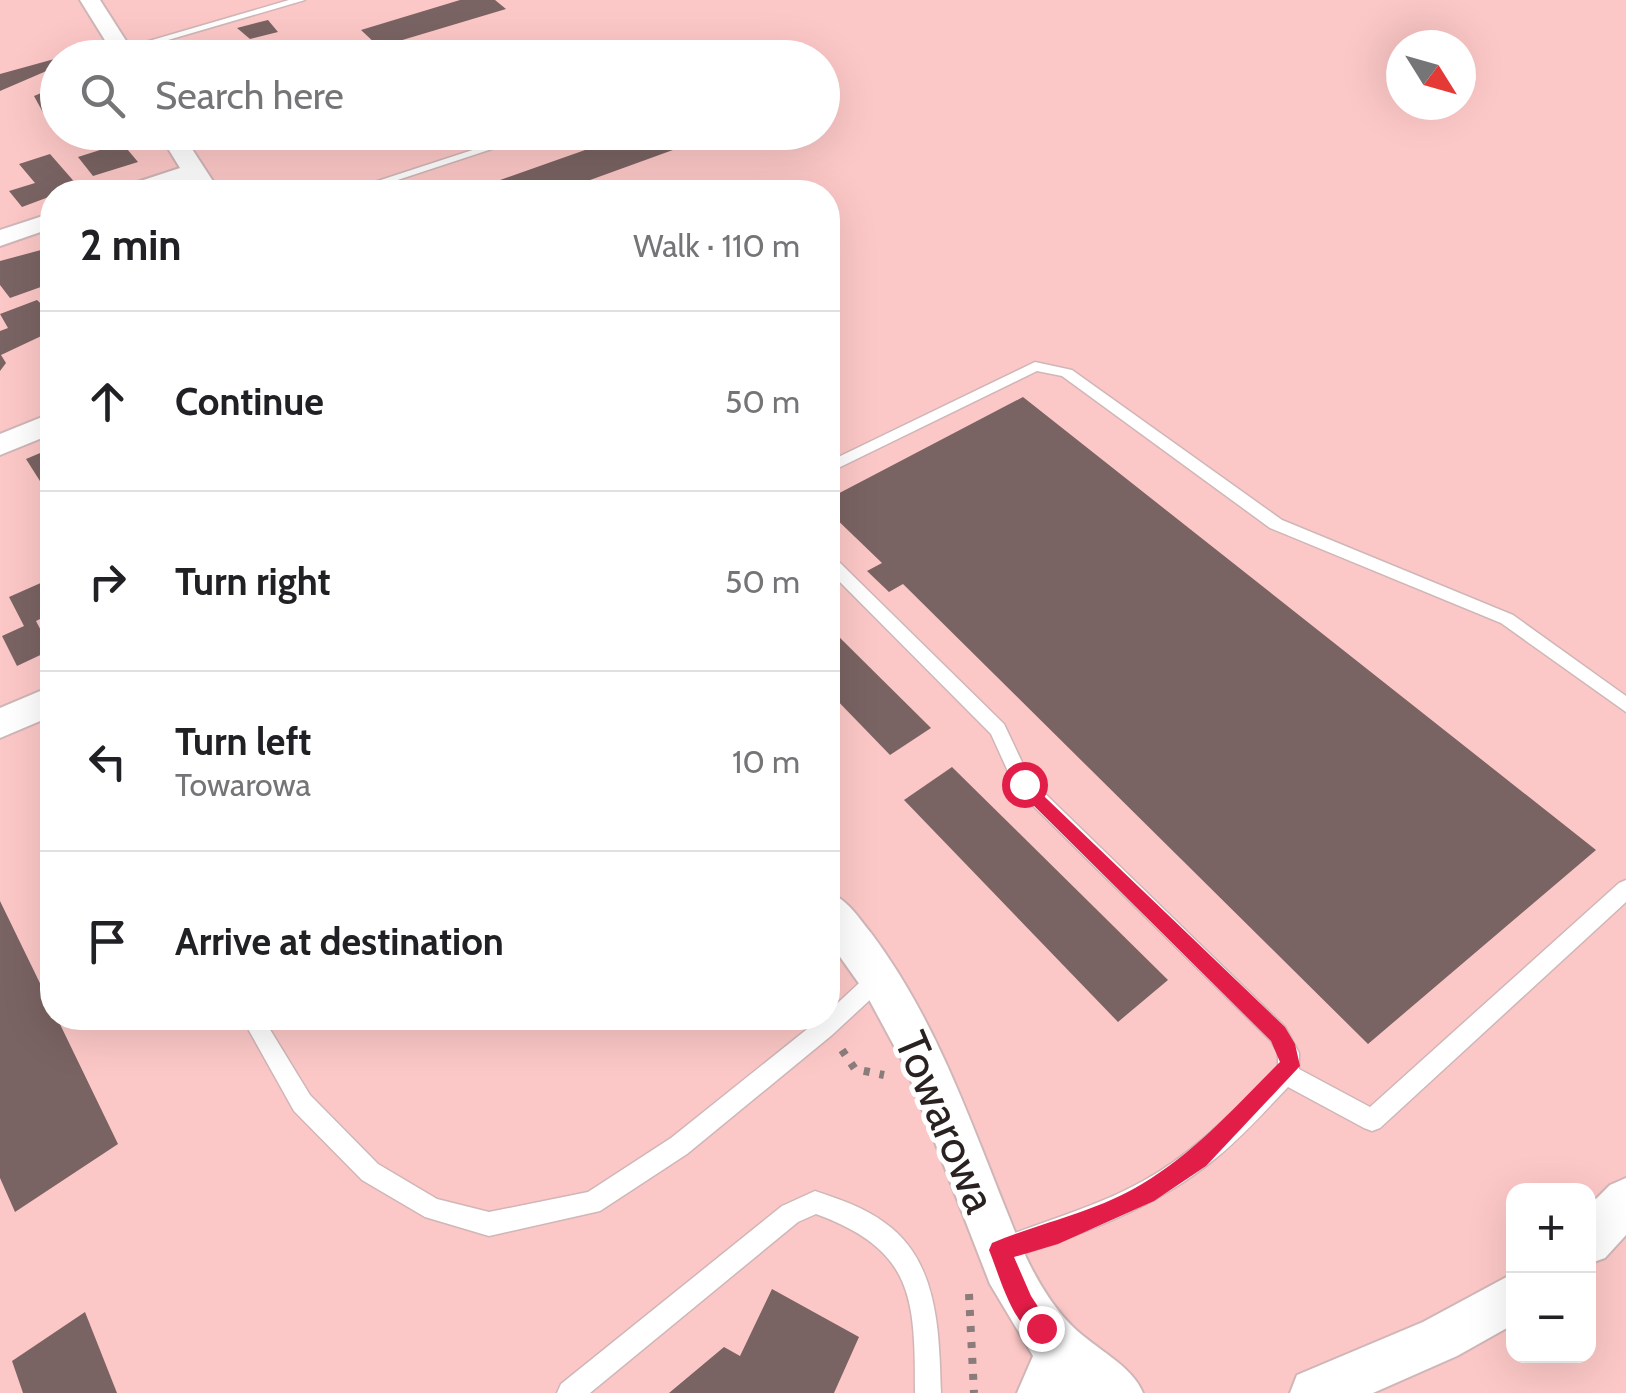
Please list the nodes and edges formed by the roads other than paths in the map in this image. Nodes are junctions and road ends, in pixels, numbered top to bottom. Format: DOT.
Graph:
graph roads {
  1 [pos="90,0"];
  2 [pos="300,0"];
  3 [pos="116,40"];
  4 [pos="170,40"];
  5 [pos="181,150"];
  6 [pos="482,150"];
  7 [pos="194,171"];
  8 [pos="167,180"];
  9 [pos="200,180"];
  10 [pos="388,180"];
  11 [pos="40,224"];
  12 [pos="0,238"];
  13 [pos="40,428"];
  14 [pos="0,444"];
  15 [pos="840,462"];
  16 [pos="840,573"];
  17 [pos="40,706"];
  18 [pos="1626,706"];
  19 [pos="0,724"];
  20 [pos="1626,889"];
  21 [pos="840,926"];
  22 [pos="879,978"];
  23 [pos="840,1015"];
  24 [pos="259,1030"];
  25 [pos="824,1030"];
  26 [pos="1286,1074"];
  27 [pos="1626,1201"];
  28 [pos="1596,1232"];
  29 [pos="1000,1250"];
  30 [pos="1506,1302"];
  31 [pos="1052,1372"];
  32 [pos="570,1393"];
  33 [pos="928,1393"];
  34 [pos="1118,1393"];
  35 [pos="1315,1393"];
  1 -- 3 [label="street"];
  2 -- 4 [label="lane"];
  5 -- 7 [label="street"];
  6 -- 10 [label="lane"];
  7 -- 8 [label="street"];
  7 -- 9 [label="street"];
  11 -- 12 [label="street"];
  13 -- 14 [label="street"];
  15 -- 18 [label="lane"];
  16 -- 26 [label="lane"];
  17 -- 19 [label="street"];
  20 -- 26 [label="lane"];
  21 -- 22 [label="street, Towarowa"];
  22 -- 23 [label="lane"];
  22 -- 29 [label="street, Towarowa"];
  24 -- 25 [label="lane"];
  26 -- 29 [label="lane"];
  27 -- 28 [label="street"];
  29 -- 31 [label="street, Towarowa"];
  30 -- 35 [label="street"];
  31 -- 34 [label="street, Towarowa"];
  32 -- 33 [label="lane"];
}
